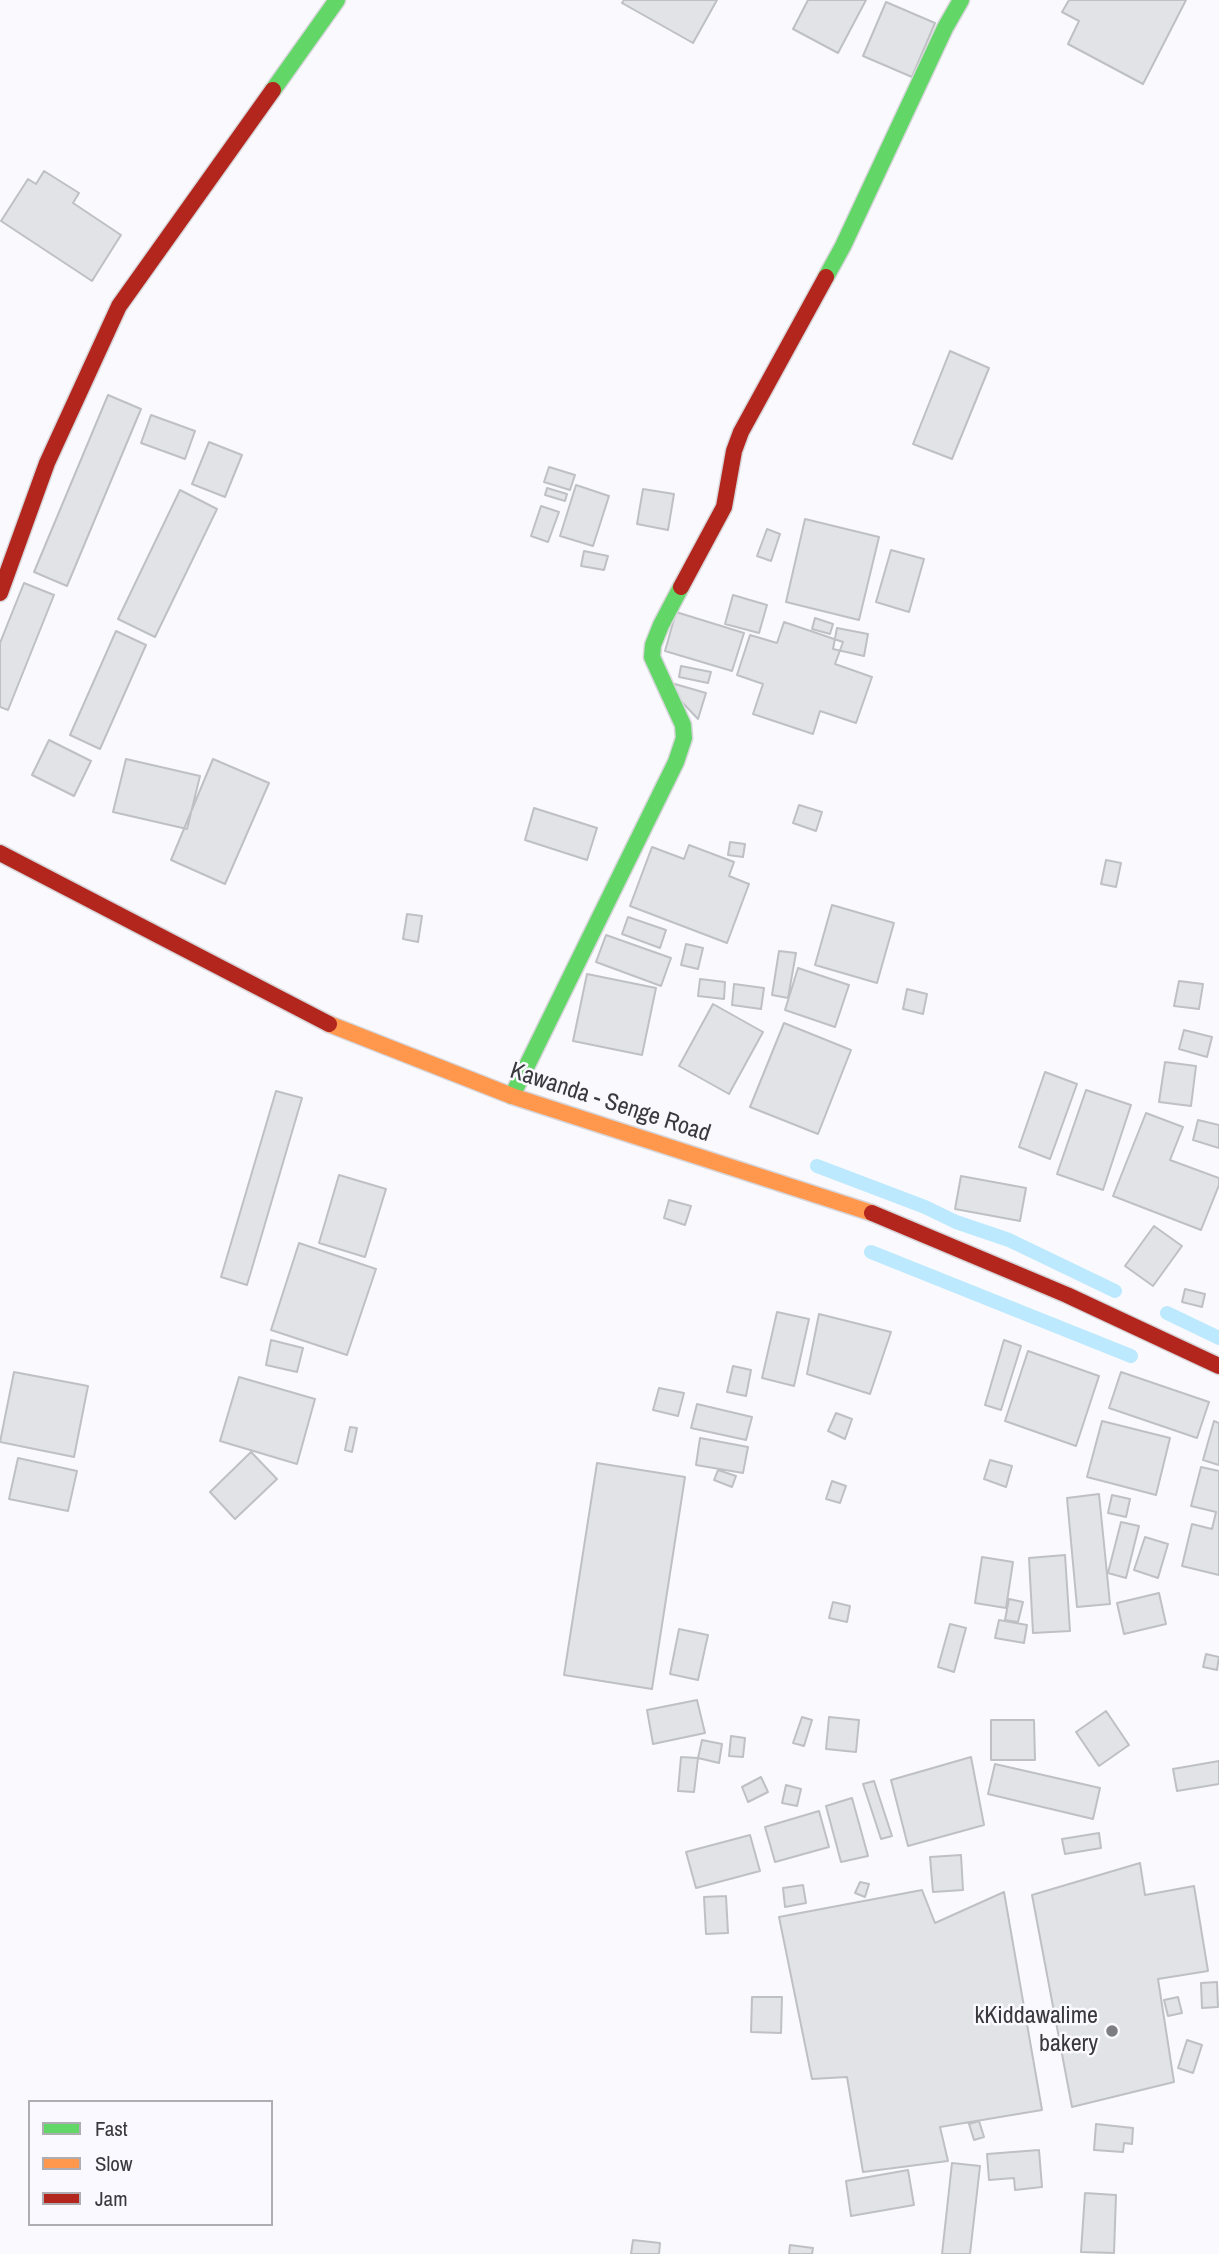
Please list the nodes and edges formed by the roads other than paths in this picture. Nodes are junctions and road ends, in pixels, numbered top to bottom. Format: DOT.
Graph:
graph roads {
  1 [pos="337,0"];
  2 [pos="961,0"];
  3 [pos="0,593"];
  4 [pos="0,853"];
  5 [pos="512,1096"];
  6 [pos="1219,1366"];
  1 -- 3 [label="street"];
  2 -- 5 [label="street"];
  4 -- 5 [label="street, Kawanda - Senge Road"];
  5 -- 6 [label="street, Kawanda - Senge Road"];
}
